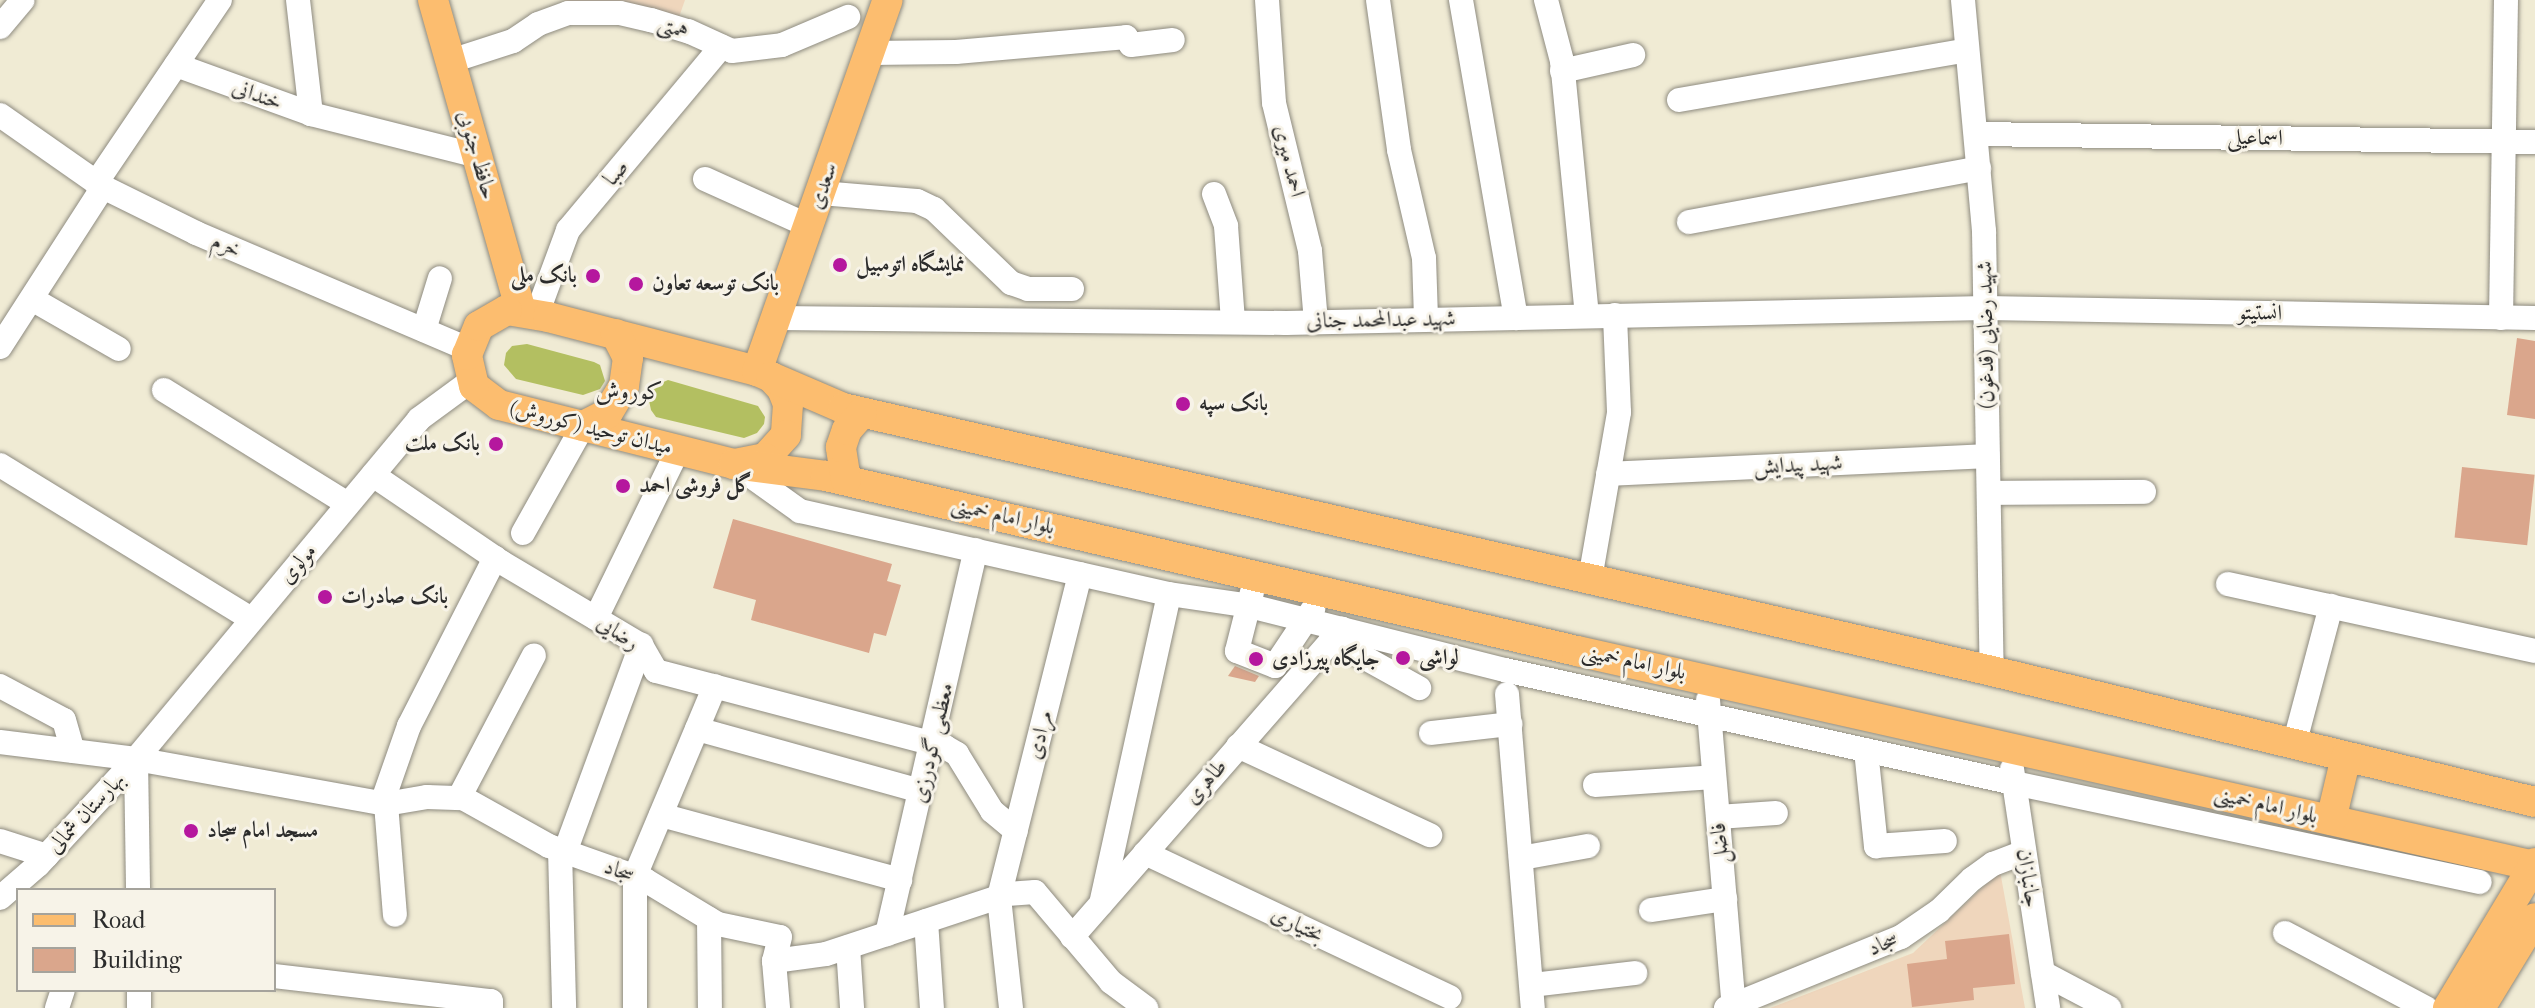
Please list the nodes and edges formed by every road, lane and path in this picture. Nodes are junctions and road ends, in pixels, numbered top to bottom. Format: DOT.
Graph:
graph roads {
  1 [pos="23,0"];
  2 [pos="220,0"];
  3 [pos="298,0"];
  4 [pos="433,0"];
  5 [pos="888,0"];
  6 [pos="1267,0"];
  7 [pos="1378,0"];
  8 [pos="1461,0"];
  9 [pos="1546,0"];
  10 [pos="1963,0"];
  11 [pos="2506,0"];
  12 [pos="848,17"];
  13 [pos="0,27"];
  14 [pos="1173,40"];
  15 [pos="721,47"];
  16 [pos="1967,50"];
  17 [pos="870,53"];
  18 [pos="1633,55"];
  19 [pos="451,61"];
  20 [pos="176,65"];
  21 [pos="1562,71"];
  22 [pos="1679,100"];
  23 [pos="311,114"];
  24 [pos="0,115"];
  25 [pos="1976,134"];
  26 [pos="2504,142"];
  27 [pos="2535,142"];
  28 [pos="478,156"];
  29 [pos="1979,168"];
  30 [pos="705,179"];
  31 [pos="99,185"];
  32 [pos="821,193"];
  33 [pos="1214,194"];
  34 [pos="1689,222"];
  35 [pos="809,226"];
  36 [pos="440,278"];
  37 [pos="1072,289"];
  38 [pos="32,299"];
  39 [pos="1986,308"];
  40 [pos="529,313"];
  41 [pos="1615,315"];
  42 [pos="1587,316"];
  43 [pos="776,318"];
  44 [pos="1516,318"];
  45 [pos="2501,318"];
  46 [pos="2535,318"];
  47 [pos="1426,319"];
  48 [pos="1233,322"];
  49 [pos="1316,322"];
  50 [pos="424,330"];
  51 [pos="616,334"];
  52 [pos="0,347"];
  53 [pos="670,348"];
  54 [pos="119,349"];
  55 [pos="468,349"];
  56 [pos="764,374"];
  57 [pos="472,380"];
  58 [pos="164,390"];
  59 [pos="862,413"];
  60 [pos="583,426"];
  61 [pos="648,442"];
  62 [pos="678,450"];
  63 [pos="1988,456"];
  64 [pos="734,464"];
  65 [pos="0,465"];
  66 [pos="1608,474"];
  67 [pos="373,475"];
  68 [pos="846,480"];
  69 [pos="2144,492"];
  70 [pos="1989,493"];
  71 [pos="348,504"];
  72 [pos="869,526"];
  73 [pos="523,533"];
  74 [pos="976,550"];
  75 [pos="495,558"];
  76 [pos="1080,574"];
  77 [pos="1254,574"];
  78 [pos="1590,579"];
  79 [pos="2228,584"];
  80 [pos="1325,590"];
  81 [pos="1169,594"];
  82 [pos="1250,606"];
  83 [pos="2331,606"];
  84 [pos="596,618"];
  85 [pos="251,619"];
  86 [pos="1306,620"];
  87 [pos="1336,634"];
  88 [pos="641,645"];
  89 [pos="1577,651"];
  90 [pos="2535,651"];
  91 [pos="534,655"];
  92 [pos="1992,671"];
  93 [pos="1706,678"];
  94 [pos="1566,683"];
  95 [pos="0,686"];
  96 [pos="715,686"];
  97 [pos="1419,688"];
  98 [pos="1507,694"];
  99 [pos="1710,715"];
  100 [pos="1510,724"];
  101 [pos="697,729"];
  102 [pos="1431,733"];
  103 [pos="0,742"];
  104 [pos="933,742"];
  105 [pos="2294,745"];
  106 [pos="1238,746"];
  107 [pos="2008,747"];
  108 [pos="1866,750"];
  109 [pos="73,751"];
  110 [pos="2346,757"];
  111 [pos="136,759"];
  112 [pos="1714,777"];
  113 [pos="2014,783"];
  114 [pos="1595,785"];
  115 [pos="921,791"];
  116 [pos="459,798"];
  117 [pos="2535,802"];
  118 [pos="384,804"];
  119 [pos="1776,813"];
  120 [pos="661,815"];
  121 [pos="1718,817"];
  122 [pos="2331,820"];
  123 [pos="1016,831"];
  124 [pos="1430,835"];
  125 [pos="0,841"];
  126 [pos="1945,841"];
  127 [pos="1588,846"];
  128 [pos="562,851"];
  129 [pos="2024,852"];
  130 [pos="1145,853"];
  131 [pos="47,856"];
  132 [pos="1521,858"];
  133 [pos="2535,865"];
  134 [pos="635,876"];
  135 [pos="900,880"];
  136 [pos="2480,882"];
  137 [pos="138,888"];
  138 [pos="999,897"];
  139 [pos="0,898"];
  140 [pos="1725,899"];
  141 [pos="1101,904"];
  142 [pos="1651,910"];
  143 [pos="395,915"];
  144 [pos="2535,918"];
  145 [pos="709,919"];
  146 [pos="926,921"];
  147 [pos="2285,933"];
  148 [pos="887,934"];
  149 [pos="1072,937"];
  150 [pos="848,947"];
  151 [pos="774,961"];
  152 [pos="1635,973"];
  153 [pos="2043,973"];
  154 [pos="276,976"];
  155 [pos="1532,996"];
  156 [pos="1450,997"];
  157 [pos="1134,1004"];
  158 [pos="1731,1007"];
  159 [pos="491,1008"];
  160 [pos="564,1008"];
  161 [pos="635,1008"];
  162 [pos="710,1008"];
  163 [pos="778,1008"];
  164 [pos="852,1008"];
  165 [pos="932,1008"];
  166 [pos="1011,1008"];
  167 [pos="2048,1008"];
  168 [pos="2109,1008"];
  169 [pos="2426,1008"];
  170 [pos="2448,1008"];
  171 [pos="2480,1008"];
  1 -- 13 [label="street"];
  2 -- 20 [label="street"];
  3 -- 23 [label="street"];
  4 -- 19 [label="main road, حافظ جنوبی"];
  5 -- 17 [label="main road, سعدی"];
  6 -- 49 [label="street, احمد میری"];
  7 -- 47 [label="street"];
  8 -- 44 [label="street"];
  9 -- 21 [label="street"];
  10 -- 16 [label="street, (قدغون) شهید رضایی"];
  11 -- 26 [label="street"];
  12 -- 15 [label="street, همتی"];
  14 -- 17 [label="street"];
  15 -- 19 [label="street, همتی"];
  15 -- 40 [label="street, صبا"];
  16 -- 22 [label="street"];
  16 -- 25 [label="street, (قدغون) شهید رضایی"];
  17 -- 32 [label="main road, سعدی"];
  18 -- 21 [label="street"];
  19 -- 28 [label="main road, حافظ جنوبی"];
  20 -- 23 [label="street, خندانی"];
  20 -- 31 [label="street"];
  21 -- 42 [label="street"];
  23 -- 28 [label="street, خندانی"];
  24 -- 31 [label="street, خرم"];
  25 -- 26 [label="street, اسماعیلی"];
  25 -- 29 [label="street, (قدغون) شهید رضایی"];
  26 -- 27 [label="street, اسماعیلی"];
  26 -- 45 [label="street"];
  28 -- 40 [label="main road, حافظ جنوبی"];
  29 -- 34 [label="street"];
  29 -- 39 [label="street, (قدغون) شهید رضایی"];
  30 -- 35 [label="street"];
  31 -- 38 [label="street"];
  31 -- 50 [label="street, خرم"];
  32 -- 35 [label="main road, سعدی"];
  32 -- 37 [label="street"];
  33 -- 48 [label="street"];
  35 -- 43 [label="main road, سعدی"];
  36 -- 50 [label="street"];
  38 -- 52 [label="street"];
  38 -- 54 [label="street"];
  39 -- 41 [label="street, شهید عبدالمحمد جنانی"];
  39 -- 45 [label="street, انستیتو"];
  39 -- 63 [label="street, (قدغون) شهید رضایی"];
  40 -- 51 [label="main road"];
  40 -- 55 [label="main road"];
  41 -- 42 [label="street, شهید عبدالمحمد جنانی"];
  41 -- 66 [label="street"];
  42 -- 44 [label="street, شهید عبدالمحمد جنانی"];
  43 -- 48 [label="street, شهید عبدالمحمد جنانی"];
  43 -- 56 [label="main road, سعدی"];
  44 -- 47 [label="street, شهید عبدالمحمد جنانی"];
  45 -- 46 [label="street, انستیتو"];
  47 -- 49 [label="street, شهید عبدالمحمد جنانی"];
  48 -- 49 [label="street, شهید عبدالمحمد جنانی"];
  50 -- 55 [label="street, خرم"];
  51 -- 53 [label="main road"];
  51 -- 60 [label="main road"];
  53 -- 56 [label="main road"];
  53 -- 61 [label="main road"];
  55 -- 57 [label="main road"];
  56 -- 59 [label="main road"];
  56 -- 64 [label="main road"];
  57 -- 60 [label="main road, میدان توحید (کوروش)"];
  57 -- 67 [label="street, مولوی"];
  58 -- 71 [label="street"];
  59 -- 68 [label="main road"];
  59 -- 78 [label="main road"];
  60 -- 61 [label="main road, میدان توحید (کوروش)"];
  60 -- 73 [label="street"];
  61 -- 62 [label="main road, میدان توحید (کوروش)"];
  62 -- 64 [label="main road, میدان توحید (کوروش)"];
  62 -- 84 [label="street"];
  63 -- 66 [label="street, شهید پیدایش"];
  63 -- 70 [label="street, (قدغون) شهید رضایی"];
  64 -- 68 [label="main road, بلوار امام خمینی"];
  64 -- 72 [label="street"];
  65 -- 85 [label="street"];
  66 -- 78 [label="street"];
  67 -- 71 [label="street, مولوی"];
  67 -- 75 [label="street, رضایی"];
  68 -- 72 [label="street"];
  68 -- 77 [label="main road, بلوار امام خمینی"];
  69 -- 70 [label="street"];
  70 -- 92 [label="street, (قدغون) شهید رضایی"];
  71 -- 85 [label="street, مولوی"];
  72 -- 74 [label="street"];
  74 -- 76 [label="street"];
  74 -- 104 [label="street, معظمی گودرزی"];
  75 -- 84 [label="street, رضایی"];
  75 -- 118 [label="street"];
  76 -- 81 [label="street"];
  76 -- 123 [label="street, مرادی"];
  77 -- 80 [label="main road, بلوار امام خمینی"];
  77 -- 82 [label="street"];
  78 -- 92 [label="main road"];
  79 -- 83 [label="street"];
  80 -- 86 [label="street"];
  80 -- 89 [label="main road, بلوار امام خمینی"];
  81 -- 82 [label="street"];
  81 -- 141 [label="street"];
  82 -- 86 [label="street"];
  82 -- 86 [label="street"];
  83 -- 90 [label="street"];
  83 -- 105 [label="street"];
  84 -- 88 [label="street, رضایی"];
  85 -- 111 [label="street, مولوی"];
  86 -- 87 [label="street"];
  87 -- 94 [label="street"];
  87 -- 97 [label="street"];
  87 -- 106 [label="street, طاهری"];
  88 -- 96 [label="street, رضایی"];
  88 -- 128 [label="street"];
  89 -- 93 [label="main road, بلوار امام خمینی"];
  89 -- 94 [label="street"];
  91 -- 116 [label="street"];
  92 -- 105 [label="main road"];
  93 -- 99 [label="street, فاضل"];
  93 -- 107 [label="main road, بلوار امام خمینی"];
  94 -- 99 [label="street"];
  95 -- 109 [label="street"];
  96 -- 101 [label="street"];
  96 -- 104 [label="street, رضایی"];
  98 -- 100 [label="street"];
  99 -- 108 [label="street"];
  99 -- 112 [label="street, فاضل"];
  100 -- 102 [label="street"];
  100 -- 132 [label="street"];
  101 -- 115 [label="street"];
  101 -- 120 [label="street"];
  103 -- 109 [label="street"];
  104 -- 115 [label="street, معظمی گودرزی"];
  104 -- 123 [label="street"];
  105 -- 110 [label="main road"];
  106 -- 124 [label="street"];
  106 -- 130 [label="street, طاهری"];
  107 -- 113 [label="street, جانبازان"];
  107 -- 122 [label="main road, بلوار امام خمینی"];
  108 -- 113 [label="street"];
  108 -- 126 [label="street"];
  109 -- 111 [label="street"];
  110 -- 117 [label="main road"];
  110 -- 122 [label="main road"];
  111 -- 118 [label="street, سجاد"];
  111 -- 131 [label="street, بهارستان شمالی"];
  111 -- 137 [label="street"];
  112 -- 114 [label="street"];
  112 -- 121 [label="street, فاضل"];
  113 -- 129 [label="street, جانبازان"];
  113 -- 136 [label="street"];
  115 -- 135 [label="street, معظمی گودرزی"];
  116 -- 118 [label="street, سجاد"];
  116 -- 128 [label="street, سجاد"];
  118 -- 143 [label="street"];
  119 -- 121 [label="street"];
  120 -- 134 [label="street"];
  120 -- 135 [label="street"];
  121 -- 140 [label="street, فاضل"];
  122 -- 133 [label="main road, بلوار امام خمینی"];
  123 -- 138 [label="street, مرادی"];
  125 -- 131 [label="street"];
  127 -- 132 [label="street"];
  128 -- 134 [label="street, سجاد"];
  128 -- 160 [label="street"];
  129 -- 153 [label="street, جانبازان"];
  129 -- 158 [label="street, سجاد"];
  130 -- 141 [label="street, طاهری"];
  130 -- 156 [label="street, بختیاری"];
  131 -- 139 [label="street, بهارستان شمالی"];
  132 -- 155 [label="street"];
  133 -- 170 [label="main road"];
  134 -- 145 [label="street, سجاد"];
  134 -- 161 [label="street"];
  135 -- 148 [label="street, معظمی گودرزی"];
  138 -- 146 [label="street"];
  138 -- 149 [label="street"];
  138 -- 166 [label="street"];
  140 -- 142 [label="street"];
  140 -- 158 [label="street, فاضل"];
  141 -- 149 [label="street, طاهری"];
  144 -- 171 [label="main road"];
  145 -- 151 [label="street, سجاد"];
  145 -- 162 [label="street"];
  146 -- 148 [label="street"];
  146 -- 165 [label="street"];
  147 -- 169 [label="street"];
  148 -- 150 [label="street"];
  149 -- 157 [label="street"];
  150 -- 151 [label="street"];
  150 -- 164 [label="street"];
  151 -- 163 [label="street"];
  152 -- 155 [label="street"];
  153 -- 167 [label="street, جانبازان"];
  153 -- 168 [label="street"];
  154 -- 159 [label="street"];
}
